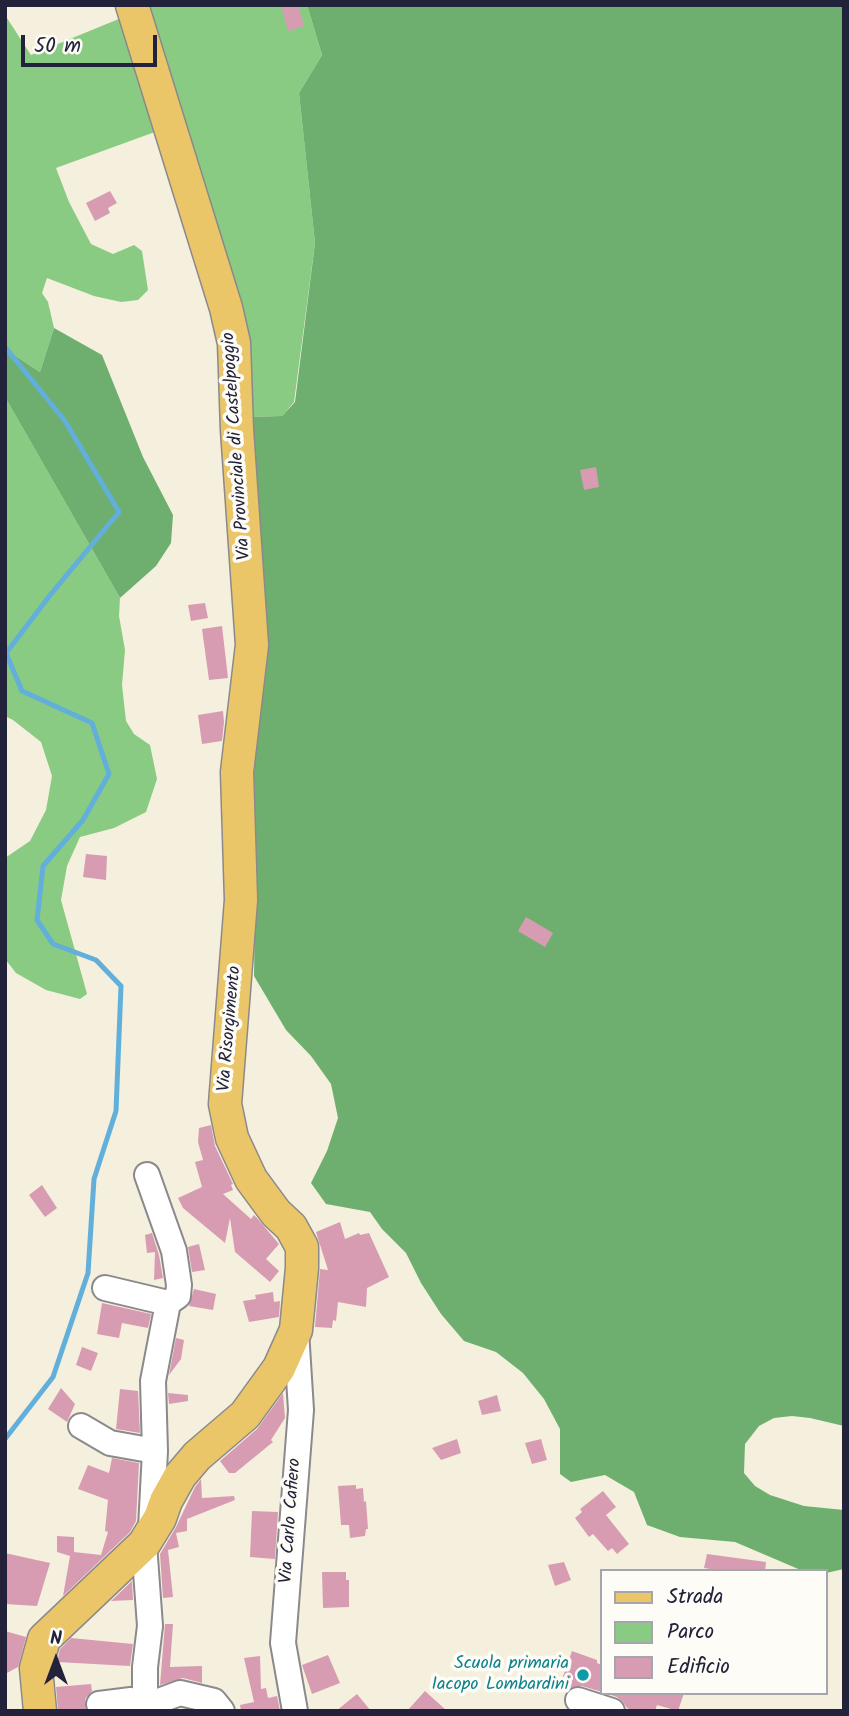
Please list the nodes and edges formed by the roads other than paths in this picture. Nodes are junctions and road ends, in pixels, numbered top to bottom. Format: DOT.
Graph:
graph roads {
  1 [pos="132,5"];
  2 [pos="241,900"];
  3 [pos="147,1175"];
  4 [pos="105,1289"];
  5 [pos="168,1303"];
  6 [pos="296,1330"];
  7 [pos="81,1426"];
  8 [pos="155,1451"];
  9 [pos="148,1538"];
  10 [pos="578,1700"];
  11 [pos="99,1704"];
  12 [pos="148,1708"];
  13 [pos="40,1711"];
  14 [pos="222,1711"];
  15 [pos="295,1711"];
  16 [pos="612,1711"];
  1 -- 2 [label="main road, Via Provinciale di Castelpoggio"];
  2 -- 6 [label="main road, Via Risorgimento"];
  3 -- 5 [label="street"];
  4 -- 5 [label="street"];
  5 -- 8 [label="street"];
  6 -- 9 [label="main road, Via Risorgimento"];
  6 -- 15 [label="street, Via Carlo Cafiero"];
  7 -- 8 [label="street"];
  8 -- 9 [label="street"];
  9 -- 12 [label="street"];
  9 -- 13 [label="main road, Via Risorgimento"];
  10 -- 16 [label="street"];
  11 -- 12 [label="street"];
  12 -- 14 [label="street"];
}
